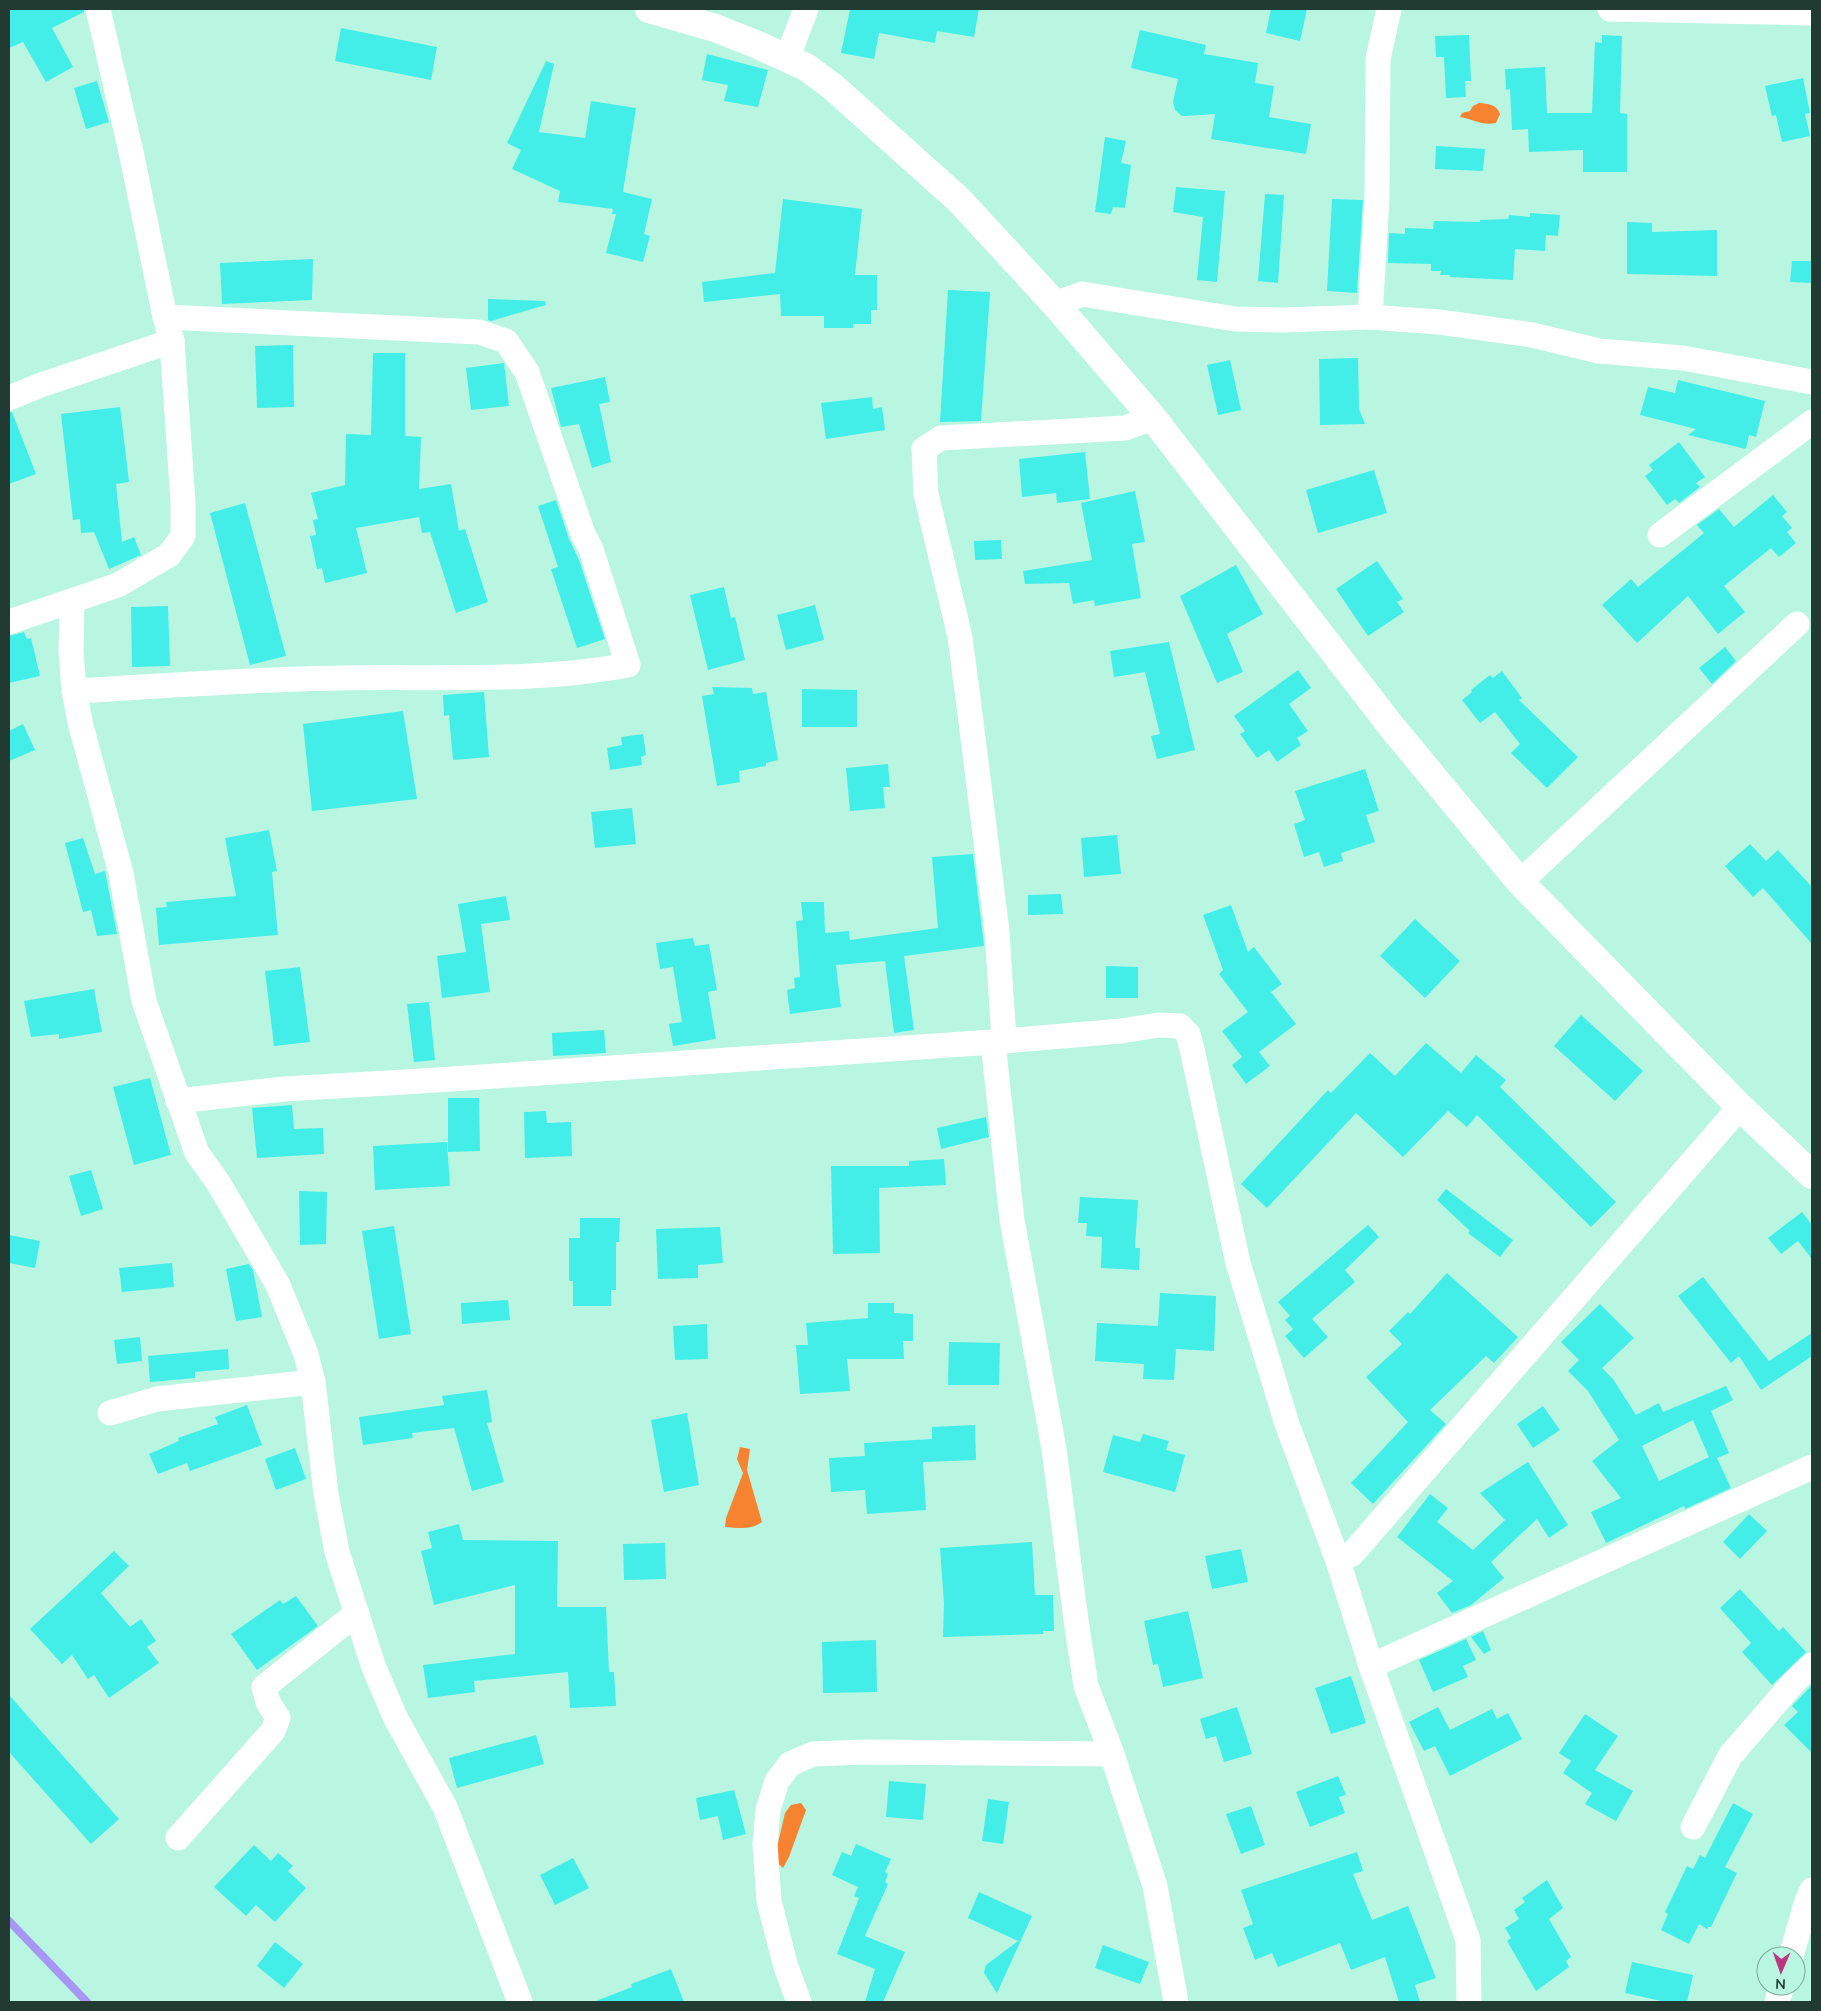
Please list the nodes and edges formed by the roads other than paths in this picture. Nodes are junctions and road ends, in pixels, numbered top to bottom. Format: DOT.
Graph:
graph roads {
  1 [pos="98,9"];
  2 [pos="649,9"];
  3 [pos="806,9"];
  4 [pos="1389,9"];
  5 [pos="1610,9"];
  6 [pos="1812,13"];
  7 [pos="787,58"];
  8 [pos="1055,304"];
  9 [pos="165,317"];
  10 [pos="1370,317"];
  11 [pos="172,341"];
  12 [pos="1812,382"];
  13 [pos="9,398"];
  14 [pos="1153,418"];
  15 [pos="1812,422"];
  16 [pos="1660,535"];
  17 [pos="72,602"];
  18 [pos="9,622"];
  19 [pos="1797,624"];
  20 [pos="74,691"];
  21 [pos="1520,882"];
  22 [pos="998,1041"];
  23 [pos="178,1101"];
  24 [pos="1740,1107"];
  25 [pos="1812,1175"];
  26 [pos="313,1382"];
  27 [pos="110,1413"];
  28 [pos="1812,1467"];
  29 [pos="1338,1561"];
  30 [pos="357,1614"];
  31 [pos="1812,1665"];
  32 [pos="1371,1666"];
  33 [pos="1112,1754"];
  34 [pos="1693,1827"];
  35 [pos="178,1838"];
  36 [pos="1812,1890"];
  37 [pos="1794,1946"];
  38 [pos="520,2002"];
  39 [pos="799,2002"];
  40 [pos="1176,2002"];
  41 [pos="1469,2002"];
  1 -- 9 [label="street"];
  2 -- 7 [label="main road"];
  3 -- 7 [label="street"];
  4 -- 10 [label="street"];
  5 -- 6 [label="street"];
  7 -- 8 [label="main road"];
  8 -- 10 [label="street"];
  8 -- 14 [label="main road"];
  9 -- 11 [label="street"];
  9 -- 20 [label="street"];
  10 -- 12 [label="street"];
  11 -- 13 [label="street"];
  11 -- 17 [label="street"];
  14 -- 21 [label="main road"];
  14 -- 22 [label="street"];
  15 -- 16 [label="street"];
  17 -- 18 [label="street"];
  17 -- 20 [label="street"];
  19 -- 21 [label="street"];
  20 -- 23 [label="street"];
  21 -- 24 [label="main road"];
  22 -- 23 [label="street"];
  22 -- 29 [label="street"];
  22 -- 33 [label="street"];
  23 -- 26 [label="street"];
  24 -- 25 [label="main road"];
  24 -- 29 [label="street"];
  26 -- 27 [label="street"];
  26 -- 30 [label="street"];
  28 -- 32 [label="street"];
  29 -- 32 [label="street"];
  30 -- 35 [label="street"];
  30 -- 38 [label="street"];
  31 -- 34 [label="street"];
  32 -- 41 [label="street"];
  33 -- 39 [label="street"];
  33 -- 40 [label="street"];
  36 -- 37 [label="street"];
}
